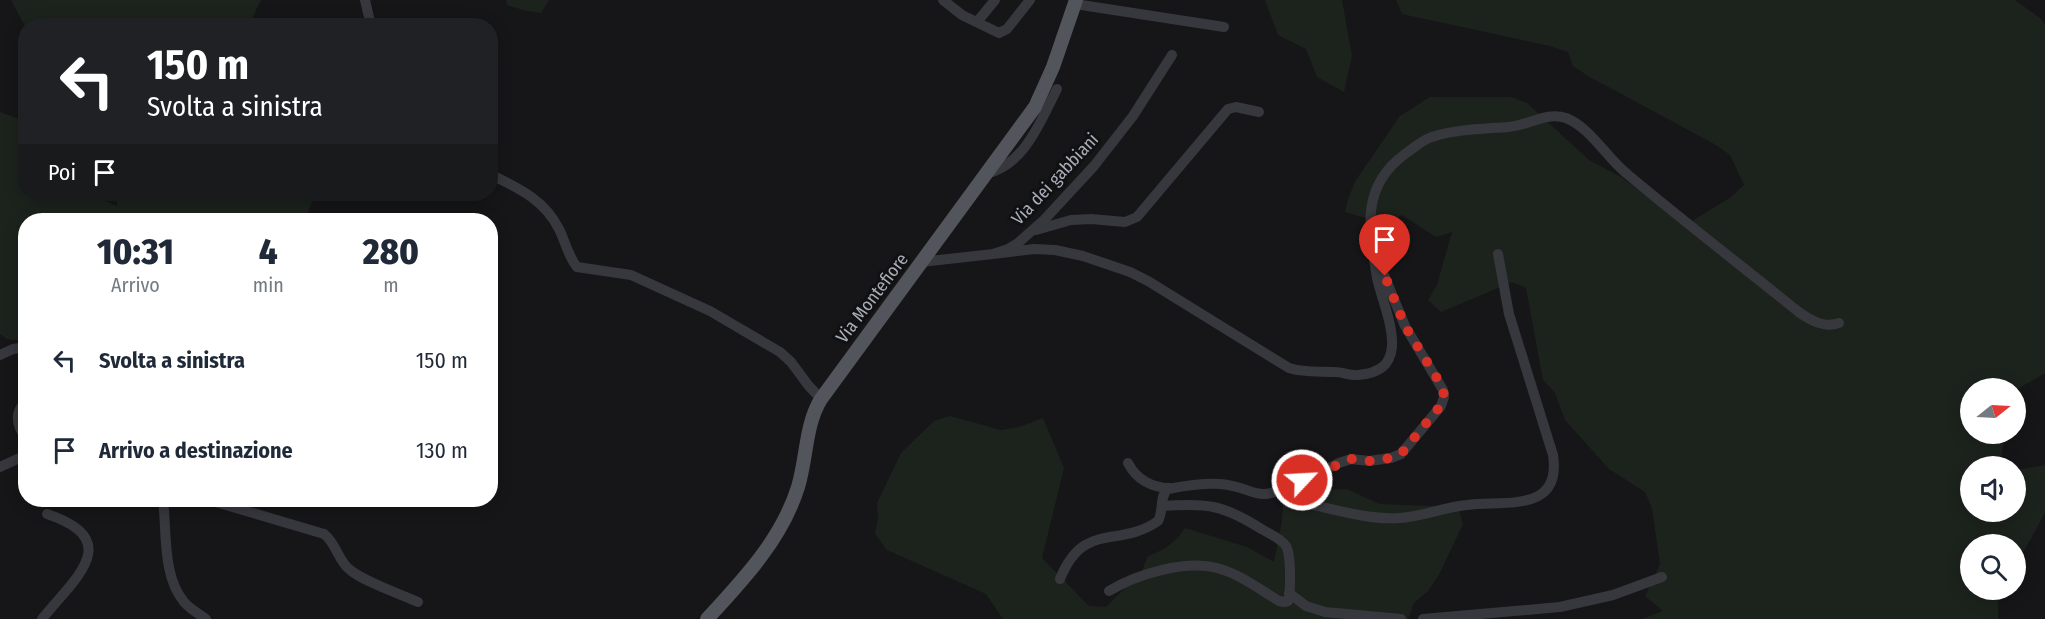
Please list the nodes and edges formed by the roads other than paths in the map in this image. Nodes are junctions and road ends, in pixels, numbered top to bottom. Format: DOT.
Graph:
graph roads {
  1 [pos="365,0"];
  2 [pos="943,0"];
  3 [pos="995,0"];
  4 [pos="1029,0"];
  5 [pos="1076,2"];
  6 [pos="368,18"];
  7 [pos="977,22"];
  8 [pos="1224,27"];
  9 [pos="1172,55"];
  10 [pos="1057,89"];
  11 [pos="1259,112"];
  12 [pos="988,173"];
  13 [pos="498,178"];
  14 [pos="1030,232"];
  15 [pos="993,254"];
  16 [pos="1498,254"];
  17 [pos="921,262"];
  18 [pos="1377,278"];
  19 [pos="1839,323"];
  20 [pos="18,348"];
  21 [pos="0,355"];
  22 [pos="821,399"];
  23 [pos="18,459"];
  24 [pos="1128,463"];
  25 [pos="0,467"];
  26 [pos="1302,480"];
  27 [pos="1170,488"];
  28 [pos="1163,506"];
  29 [pos="164,507"];
  30 [pos="234,507"];
  31 [pos="47,514"];
  32 [pos="1662,577"];
  33 [pos="1060,579"];
  34 [pos="1110,591"];
  35 [pos="1289,593"];
  36 [pos="418,602"];
  37 [pos="42,619"];
  38 [pos="207,619"];
  39 [pos="707,619"];
  40 [pos="1401,619"];
  41 [pos="1423,619"];
  1 -- 6 [label="street"];
  2 -- 7 [label="street"];
  3 -- 7 [label="street"];
  4 -- 7 [label="street"];
  5 -- 8 [label="street"];
  5 -- 12 [label="main road, Via Montefiore"];
  9 -- 14 [label="street, Via dei gabbiani"];
  10 -- 12 [label="street"];
  11 -- 14 [label="street"];
  12 -- 17 [label="main road, Via Montefiore"];
  13 -- 22 [label="street"];
  14 -- 15 [label="street, Via dei gabbiani"];
  15 -- 17 [label="street, Via dei gabbiani"];
  15 -- 18 [label="street"];
  16 -- 26 [label="street"];
  17 -- 22 [label="main road, Via Montefiore"];
  18 -- 19 [label="street"];
  18 -- 26 [label="street"];
  20 -- 21 [label="street"];
  22 -- 39 [label="main road, Via Montefiore"];
  23 -- 25 [label="street"];
  24 -- 27 [label="street"];
  26 -- 27 [label="street"];
  27 -- 28 [label="street"];
  28 -- 33 [label="street"];
  28 -- 35 [label="street"];
  29 -- 38 [label="street"];
  30 -- 36 [label="street"];
  31 -- 37 [label="street"];
  32 -- 41 [label="street"];
  34 -- 35 [label="street"];
  35 -- 40 [label="street"];
}
